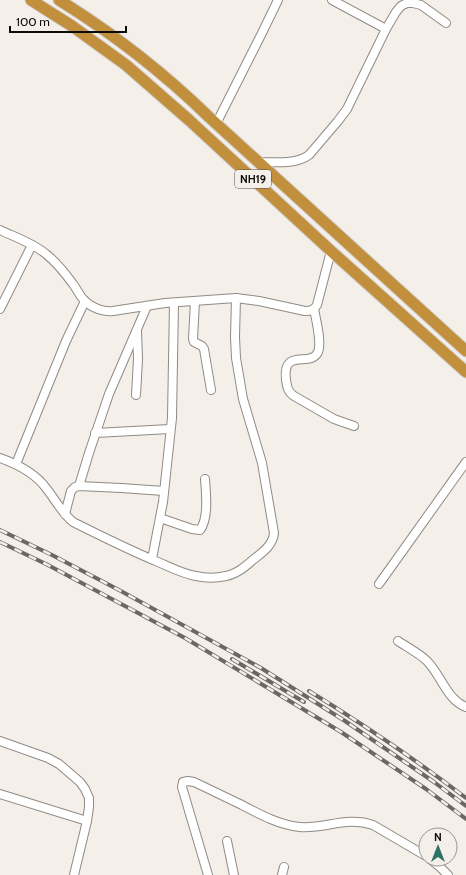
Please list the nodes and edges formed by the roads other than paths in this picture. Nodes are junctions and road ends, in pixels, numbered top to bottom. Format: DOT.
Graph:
graph roads {
  1 [pos="31,0"];
  2 [pos="59,0"];
  3 [pos="278,0"];
  4 [pos="332,0"];
  5 [pos="446,23"];
  6 [pos="386,29"];
  7 [pos="216,124"];
  8 [pos="258,162"];
  9 [pos="0,230"];
  10 [pos="32,245"];
  11 [pos="332,251"];
  12 [pos="236,298"];
  13 [pos="85,301"];
  14 [pos="195,301"];
  15 [pos="174,303"];
  16 [pos="147,306"];
  17 [pos="0,309"];
  18 [pos="314,309"];
  19 [pos="137,328"];
  20 [pos="466,351"];
  21 [pos="466,372"];
  22 [pos="211,390"];
  23 [pos="136,395"];
  24 [pos="354,426"];
  25 [pos="170,429"];
  26 [pos="95,433"];
  27 [pos="0,458"];
  28 [pos="466,462"];
  29 [pos="16,464"];
  30 [pos="205,479"];
  31 [pos="79,486"];
  32 [pos="164,491"];
  33 [pos="65,514"];
  34 [pos="160,518"];
  35 [pos="152,560"];
  36 [pos="379,584"];
  37 [pos="398,642"];
  38 [pos="466,707"];
  39 [pos="0,741"];
  40 [pos="0,794"];
  41 [pos="87,821"];
  42 [pos="227,841"];
  43 [pos="418,851"];
  44 [pos="440,867"];
  45 [pos="74,875"];
  46 [pos="208,875"];
  47 [pos="234,875"];
  48 [pos="448,875"];
  1 -- 11 [label="highway, NH19"];
  2 -- 7 [label="highway, NH19"];
  3 -- 7 [label="street"];
  4 -- 6 [label="street"];
  5 -- 6 [label="street"];
  6 -- 8 [label="street"];
  7 -- 8 [label="highway, NH19"];
  8 -- 20 [label="highway, NH19"];
  9 -- 10 [label="street"];
  10 -- 13 [label="street"];
  10 -- 17 [label="street"];
  11 -- 18 [label="street"];
  11 -- 21 [label="highway, NH19"];
  12 -- 14 [label="street"];
  12 -- 18 [label="street"];
  12 -- 35 [label="street"];
  13 -- 16 [label="street"];
  13 -- 29 [label="street"];
  14 -- 15 [label="street"];
  14 -- 22 [label="street"];
  15 -- 16 [label="street"];
  15 -- 25 [label="street"];
  16 -- 19 [label="street"];
  18 -- 24 [label="street"];
  19 -- 23 [label="street"];
  19 -- 26 [label="street"];
  25 -- 26 [label="street"];
  25 -- 32 [label="street"];
  26 -- 31 [label="street"];
  27 -- 29 [label="street"];
  28 -- 36 [label="street"];
  29 -- 33 [label="street"];
  30 -- 34 [label="street"];
  31 -- 32 [label="street"];
  31 -- 33 [label="street"];
  32 -- 34 [label="street"];
  33 -- 35 [label="street"];
  34 -- 35 [label="street"];
  37 -- 38 [label="street"];
  39 -- 41 [label="street"];
  40 -- 41 [label="street"];
  41 -- 45 [label="street"];
  42 -- 47 [label="street"];
  43 -- 46 [label="street"];
  44 -- 48 [label="street"];
}
